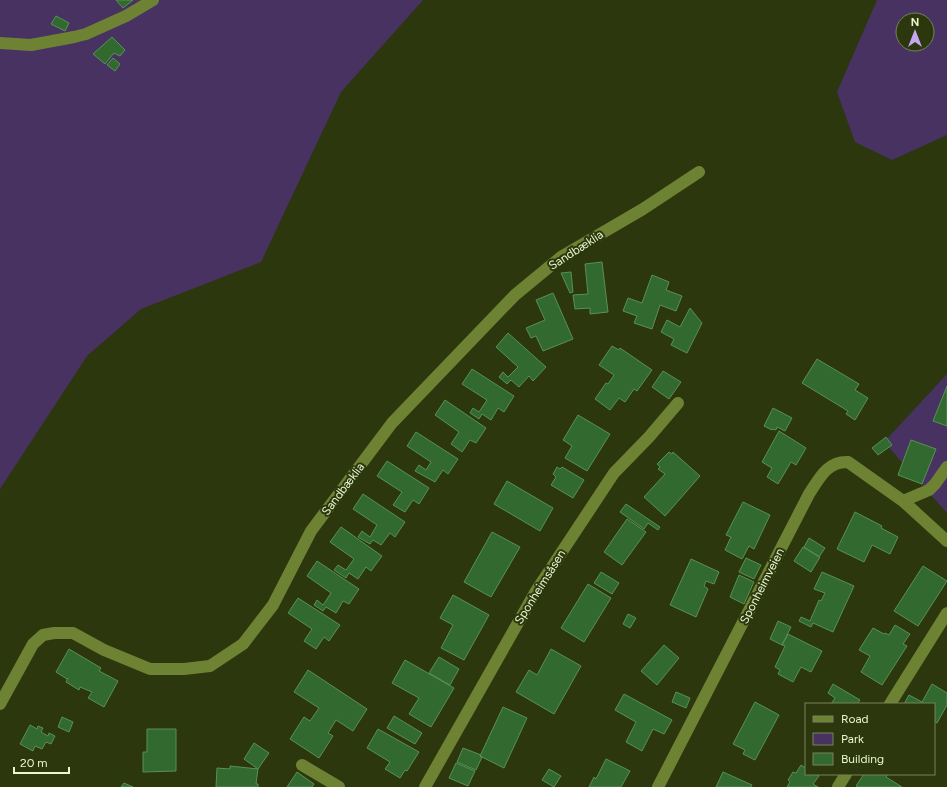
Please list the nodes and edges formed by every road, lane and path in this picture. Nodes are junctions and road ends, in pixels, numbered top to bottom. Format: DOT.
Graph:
graph roads {
  1 [pos="153,0"];
  2 [pos="0,43"];
  3 [pos="699,172"];
  4 [pos="678,404"];
  5 [pos="947,467"];
  6 [pos="903,501"];
  7 [pos="947,541"];
  8 [pos="947,613"];
  9 [pos="891,703"];
  10 [pos="0,704"];
  11 [pos="302,766"];
  12 [pos="845,775"];
  13 [pos="339,787"];
  14 [pos="425,787"];
  15 [pos="658,787"];
  16 [pos="838,787"];
  1 -- 2 [label="street"];
  3 -- 10 [label="street, Sandbæklia"];
  4 -- 14 [label="street, Sponheimsåsen"];
  5 -- 6 [label="street"];
  6 -- 7 [label="street, Sponheimveien"];
  6 -- 15 [label="street, Sponheimveien"];
  8 -- 9 [label="street"];
  11 -- 13 [label="street"];
  12 -- 16 [label="street"];
}
